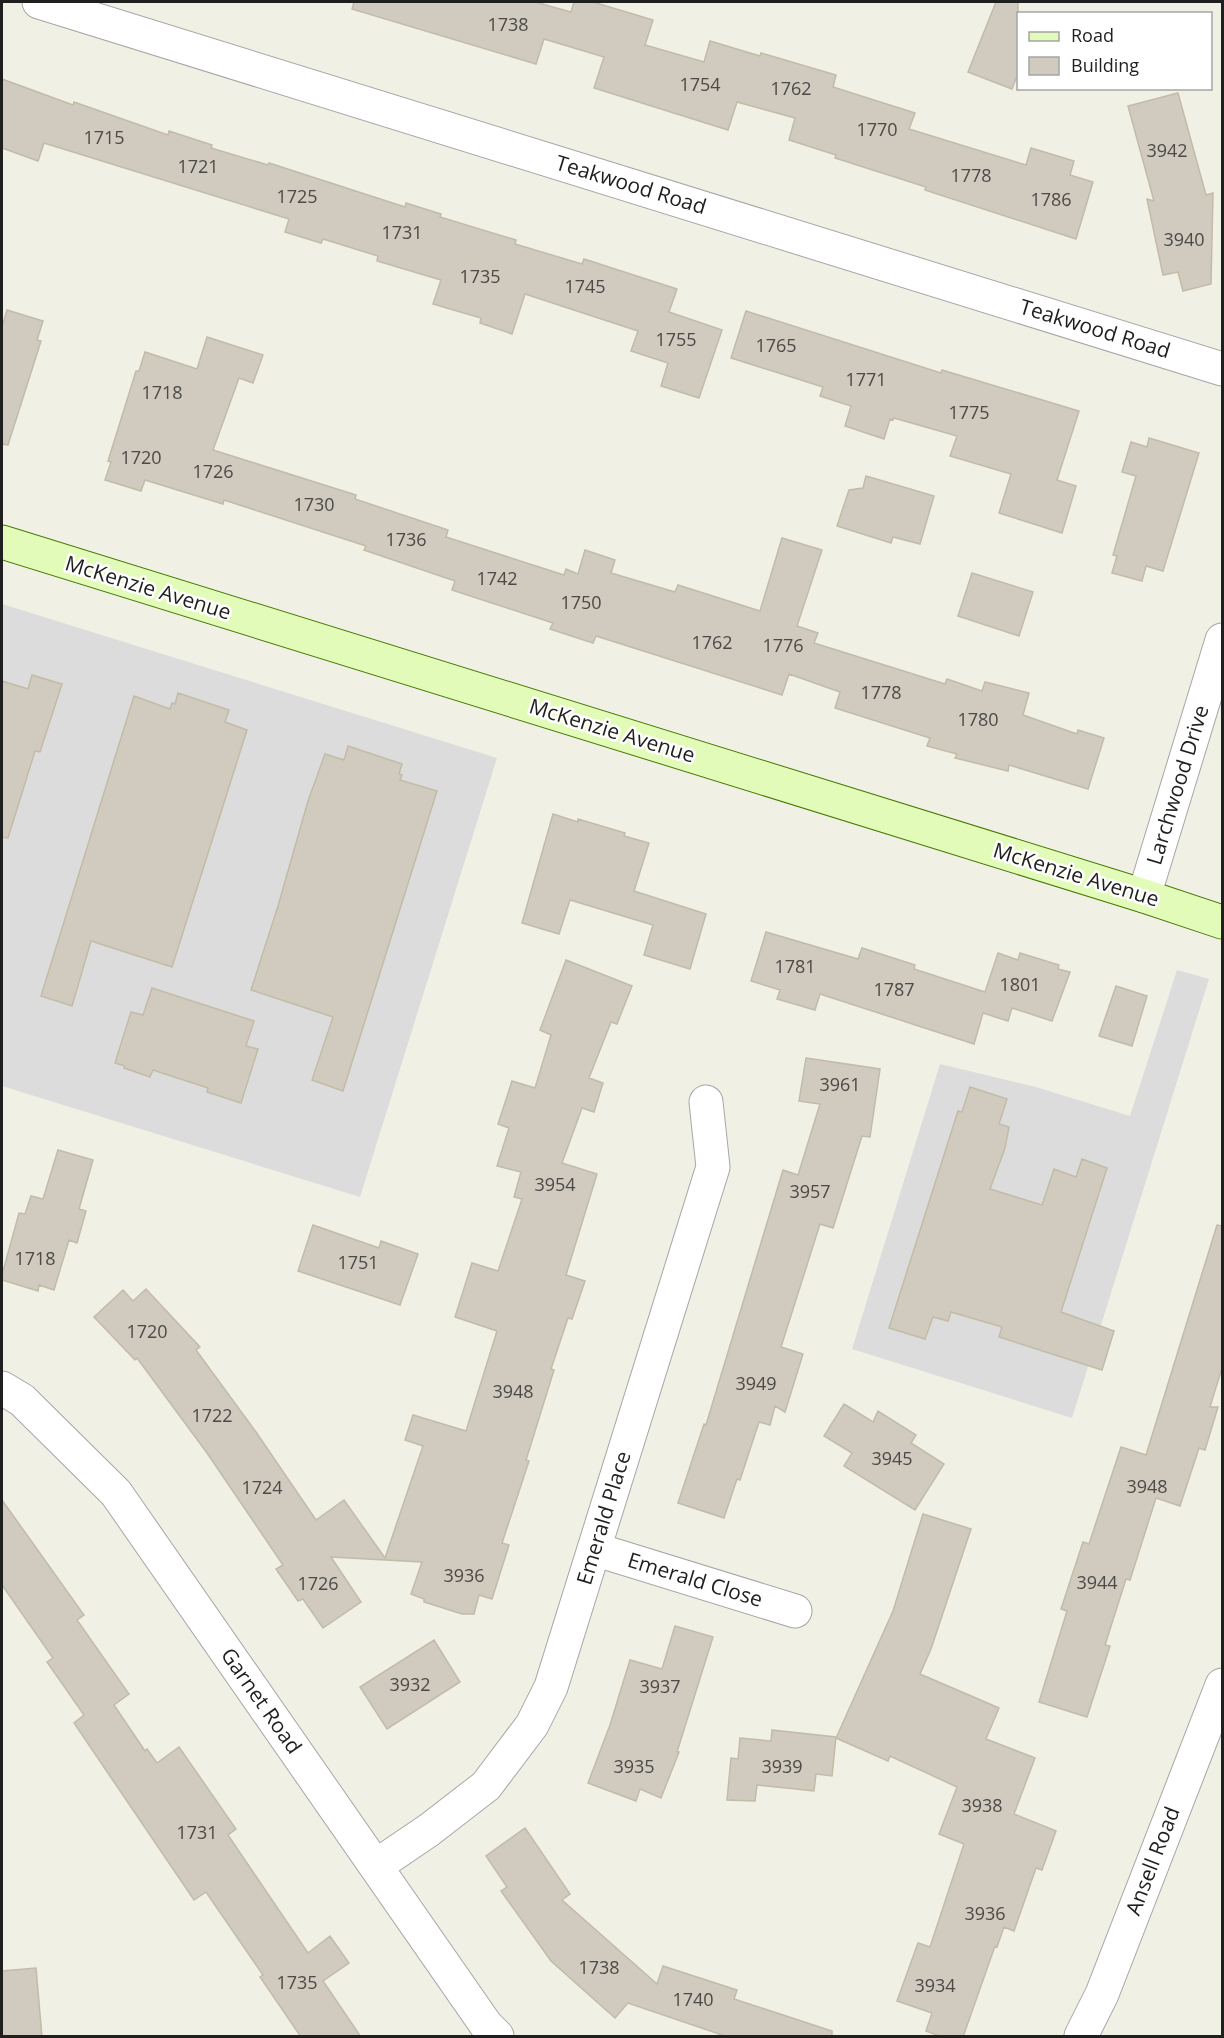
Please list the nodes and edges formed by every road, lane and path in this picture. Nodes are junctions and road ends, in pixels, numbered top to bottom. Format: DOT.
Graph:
graph roads {
  1 [pos="39,2"];
  2 [pos="1222,369"];
  3 [pos="2,542"];
  4 [pos="1222,640"];
  5 [pos="1144,896"];
  6 [pos="1222,922"];
  7 [pos="706,1102"];
  8 [pos="2,1388"];
  9 [pos="594,1549"];
  10 [pos="795,1611"];
  11 [pos="1222,1685"];
  12 [pos="1214,1732"];
  13 [pos="376,1866"];
  14 [pos="497,2037"];
  15 [pos="1081,2037"];
  1 -- 2 [label="street, Teakwood Road"];
  3 -- 5 [label="main road, McKenzie Avenue"];
  4 -- 5 [label="street, Larchwood Drive"];
  5 -- 6 [label="main road, McKenzie Avenue"];
  7 -- 9 [label="street, Emerald Place"];
  8 -- 13 [label="street, Garnet Road"];
  9 -- 10 [label="street, Emerald Close"];
  9 -- 13 [label="street, Emerald Place"];
  11 -- 12 [label="street, Ansell Road"];
  12 -- 15 [label="street, Ansell Road"];
  13 -- 14 [label="street, Garnet Road"];
}
